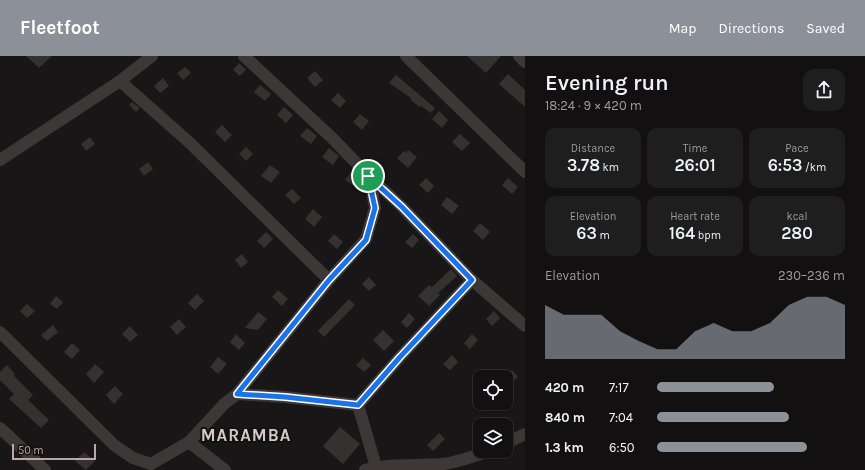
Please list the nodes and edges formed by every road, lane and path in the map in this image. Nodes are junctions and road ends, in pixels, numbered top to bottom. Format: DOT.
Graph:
graph roads {
  1 [pos="152,56"];
  2 [pos="244,56"];
  3 [pos="406,56"];
  4 [pos="519,56"];
  5 [pos="525,62"];
  6 [pos="120,81"];
  7 [pos="0,160"];
  8 [pos="525,172"];
  9 [pos="368,176"];
  10 [pos="329,280"];
  11 [pos="472,280"];
  12 [pos="525,326"];
  13 [pos="0,332"];
  14 [pos="237,394"];
  15 [pos="358,405"];
  16 [pos="0,428"];
  17 [pos="525,434"];
  18 [pos="513,440"];
  19 [pos="189,442"];
  20 [pos="473,456"];
  21 [pos="148,467"];
  22 [pos="373,469"];
  23 [pos="45,470"];
  24 [pos="225,470"];
  1 -- 6 [label="street"];
  2 -- 9 [label="street"];
  3 -- 8 [label="street"];
  4 -- 5 [label="street"];
  6 -- 7 [label="street"];
  6 -- 10 [label="street"];
  9 -- 10 [label="street"];
  9 -- 11 [label="street"];
  10 -- 14 [label="street"];
  11 -- 12 [label="street"];
  11 -- 15 [label="street"];
  13 -- 21 [label="street"];
  14 -- 15 [label="street"];
  14 -- 19 [label="street"];
  15 -- 22 [label="street"];
  16 -- 23 [label="street"];
  17 -- 18 [label="street"];
  19 -- 21 [label="street"];
  19 -- 24 [label="street"];
  20 -- 22 [label="street"];
}
